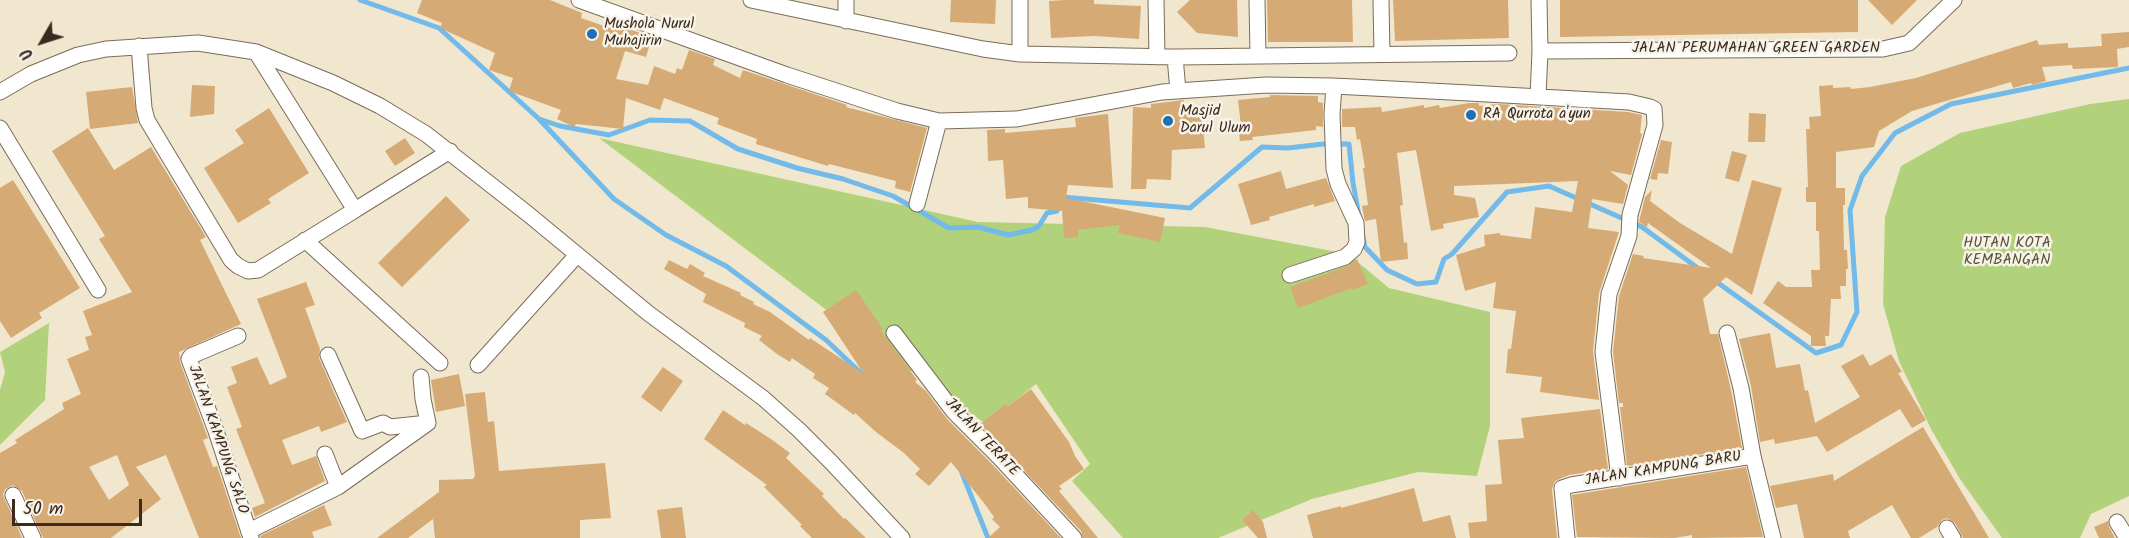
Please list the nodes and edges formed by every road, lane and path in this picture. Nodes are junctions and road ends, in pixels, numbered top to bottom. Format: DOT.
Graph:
graph roads {
  1 [pos="579,0"];
  2 [pos="751,0"];
  3 [pos="846,0"];
  4 [pos="1020,0"];
  5 [pos="1156,0"];
  6 [pos="1257,0"];
  7 [pos="1381,0"];
  8 [pos="1539,0"];
  9 [pos="1954,0"];
  10 [pos="846,21"];
  11 [pos="140,46"];
  12 [pos="1540,51"];
  13 [pos="256,52"];
  14 [pos="1509,53"];
  15 [pos="1020,54"];
  16 [pos="1382,54"];
  17 [pos="1258,56"];
  18 [pos="1157,57"];
  19 [pos="1175,57"];
  20 [pos="1334,86"];
  21 [pos="1178,91"];
  22 [pos="0,92"];
  23 [pos="1538,97"];
  24 [pos="939,121"];
  25 [pos="0,128"];
  26 [pos="450,151"];
  27 [pos="917,204"];
  28 [pos="355,210"];
  29 [pos="305,240"];
  30 [pos="577,255"];
  31 [pos="1290,275"];
  32 [pos="98,290"];
  33 [pos="894,333"];
  34 [pos="1727,333"];
  35 [pos="238,336"];
  36 [pos="328,355"];
  37 [pos="440,363"];
  38 [pos="478,365"];
  39 [pos="421,377"];
  40 [pos="428,423"];
  41 [pos="325,454"];
  42 [pos="1753,456"];
  43 [pos="1619,478"];
  44 [pos="338,487"];
  45 [pos="13,495"];
  46 [pos="2117,522"];
  47 [pos="250,535"];
  48 [pos="33,538"];
  49 [pos="902,538"];
  50 [pos="1074,538"];
  51 [pos="1568,538"];
  52 [pos="1773,538"];
  53 [pos="2127,538"];
  1 -- 24 [label="street"];
  2 -- 10 [label="street"];
  3 -- 10 [label="street"];
  4 -- 15 [label="street"];
  5 -- 18 [label="street"];
  6 -- 17 [label="street"];
  7 -- 16 [label="street"];
  8 -- 12 [label="street"];
  9 -- 12 [label="street, JALAN PERUMAHAN GREEN GARDEN"];
  10 -- 15 [label="street"];
  11 -- 13 [label="street"];
  11 -- 22 [label="street"];
  11 -- 29 [label="street"];
  12 -- 23 [label="street"];
  13 -- 26 [label="street"];
  13 -- 28 [label="street"];
  14 -- 16 [label="street"];
  15 -- 18 [label="street"];
  16 -- 17 [label="street"];
  17 -- 19 [label="street"];
  18 -- 19 [label="street"];
  19 -- 21 [label="street"];
  20 -- 21 [label="street"];
  20 -- 23 [label="street"];
  20 -- 31 [label="street"];
  21 -- 24 [label="street"];
  23 -- 43 [label="street"];
  24 -- 27 [label="street"];
  25 -- 32 [label="street"];
  26 -- 28 [label="street"];
  26 -- 30 [label="street"];
  28 -- 29 [label="street"];
  29 -- 37 [label="street"];
  30 -- 38 [label="street"];
  30 -- 49 [label="street"];
  33 -- 50 [label="street, JALAN TERATE"];
  34 -- 42 [label="street"];
  35 -- 47 [label="street, JALAN KAMPUNG SALO"];
  36 -- 40 [label="street"];
  39 -- 40 [label="street"];
  40 -- 44 [label="street"];
  41 -- 44 [label="street"];
  42 -- 43 [label="street, JALAN KAMPUNG BARU"];
  42 -- 52 [label="street, JALAN KAMPUNG BARU"];
  43 -- 51 [label="street, JALAN KAMPUNG BARU"];
  44 -- 47 [label="street"];
  45 -- 48 [label="street"];
  46 -- 53 [label="street"];
}
